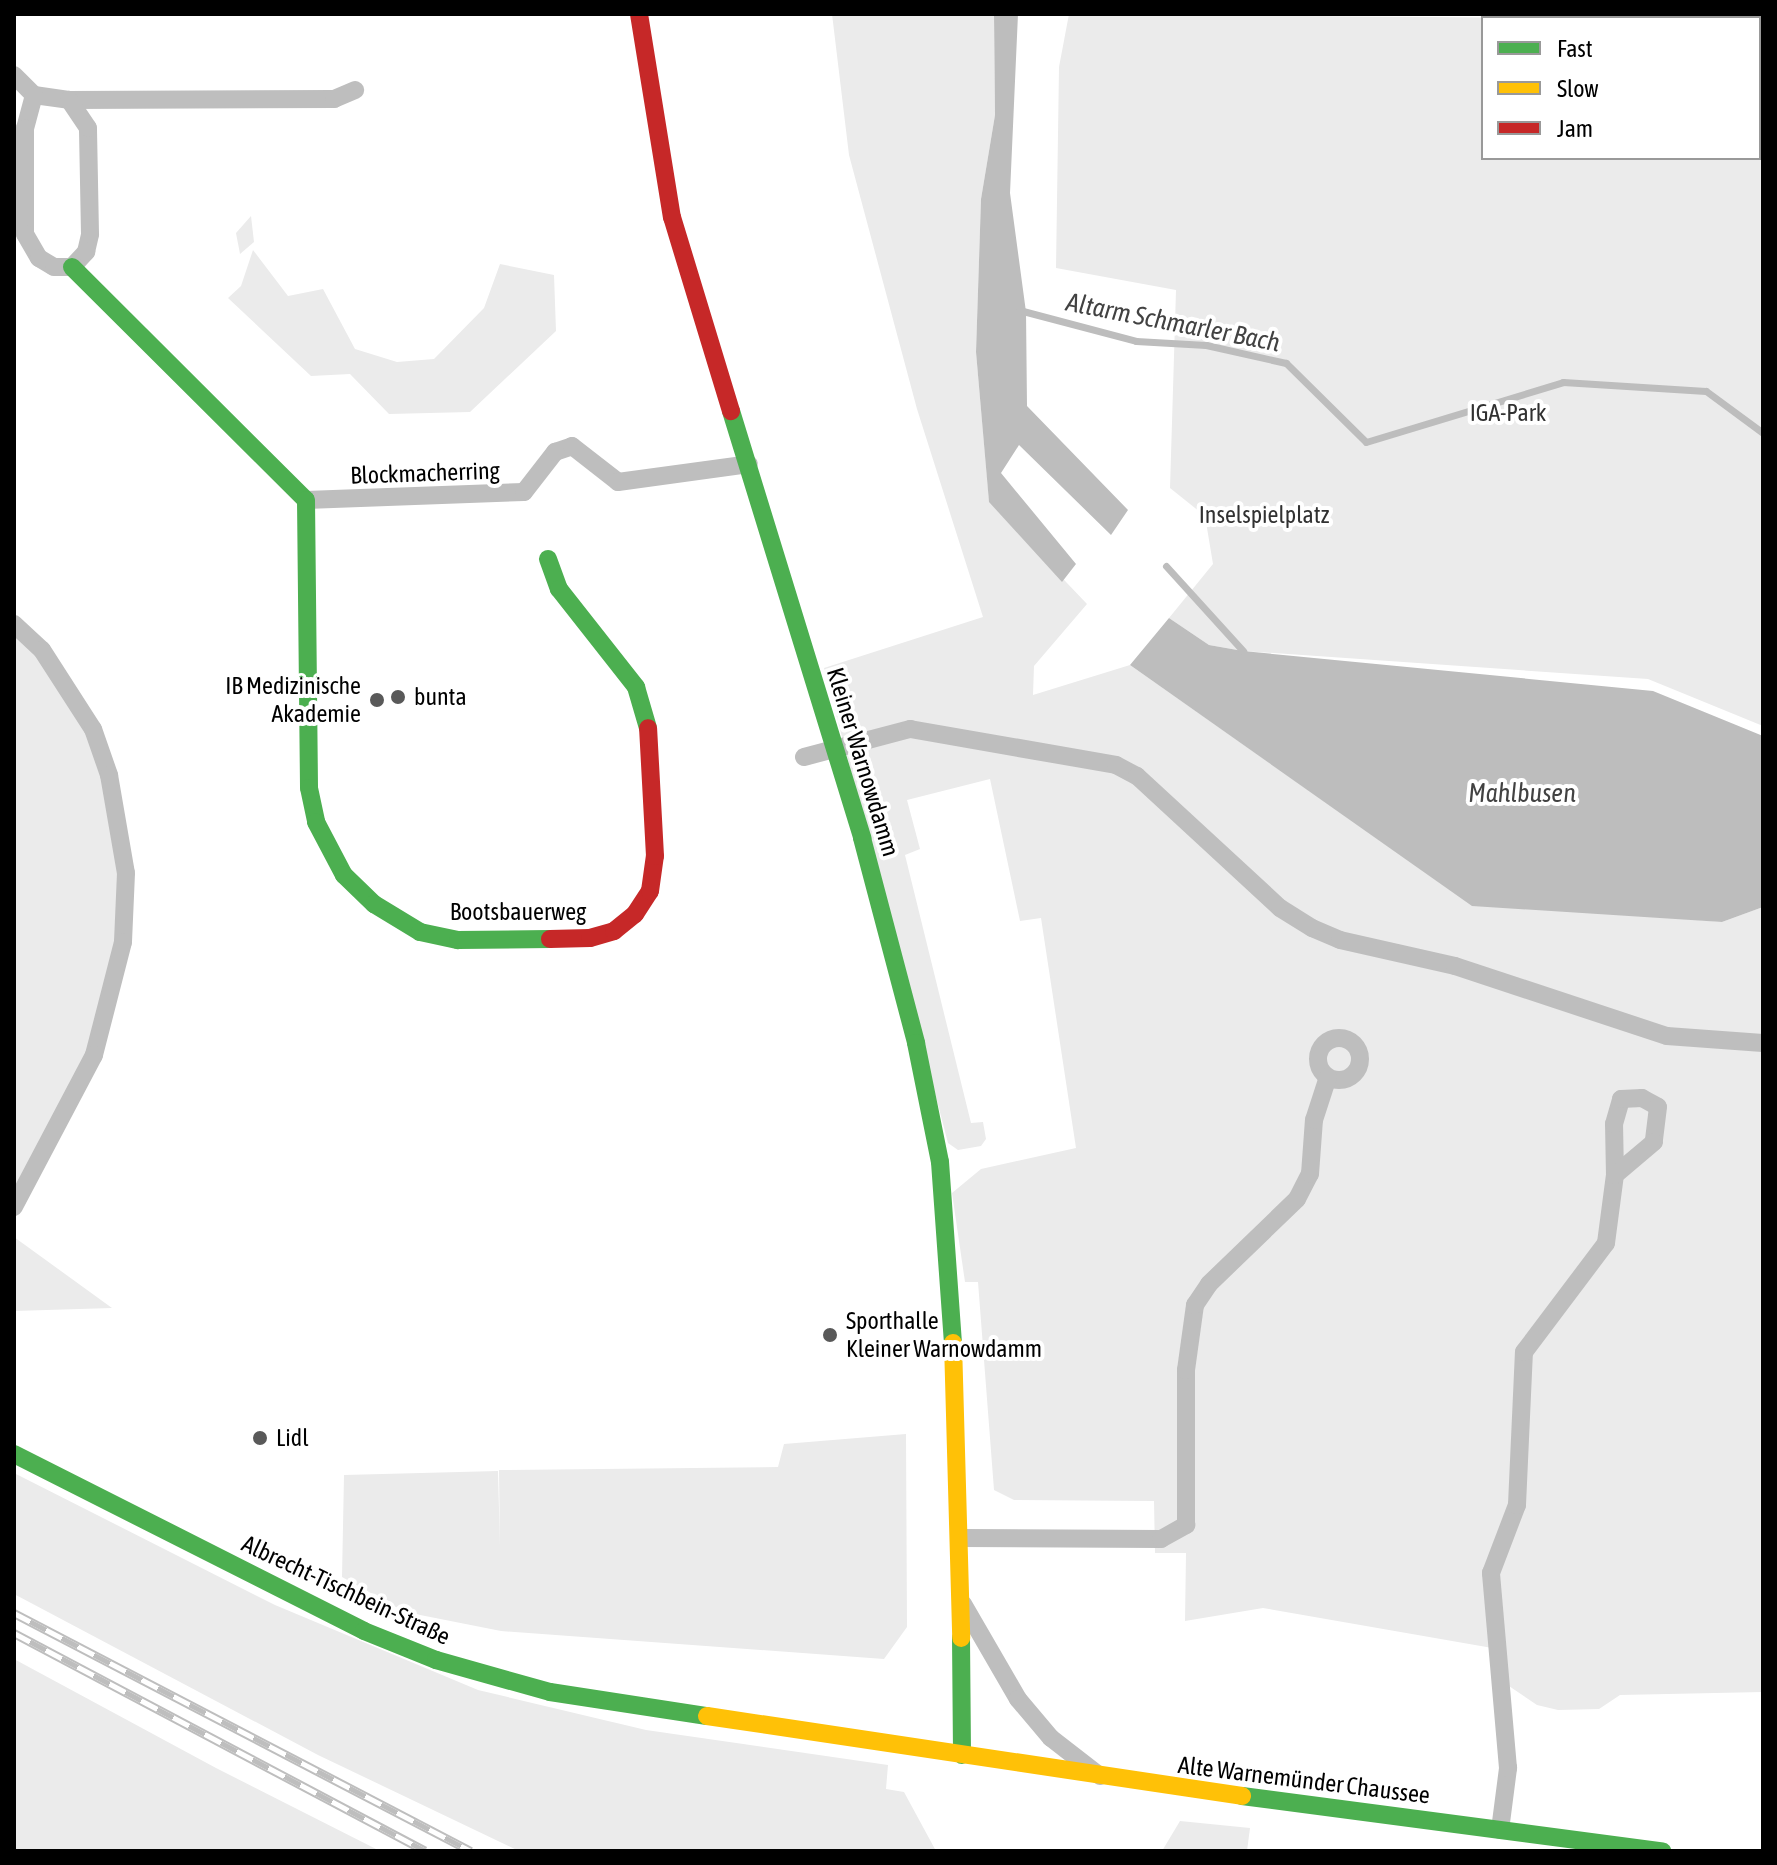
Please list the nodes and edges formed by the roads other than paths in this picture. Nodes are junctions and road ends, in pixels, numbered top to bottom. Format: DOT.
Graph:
graph roads {
  1 [pos="639,14"];
  2 [pos="14,75"];
  3 [pos="355,90"];
  4 [pos="34,95"];
  5 [pos="69,100"];
  6 [pos="72,267"];
  7 [pos="749,464"];
  8 [pos="306,500"];
  9 [pos="548,559"];
  10 [pos="14,624"];
  11 [pos="836,751"];
  12 [pos="804,757"];
  13 [pos="1763,1043"];
  14 [pos="1328,1077"];
  15 [pos="1615,1175"];
  16 [pos="14,1207"];
  17 [pos="14,1454"];
  18 [pos="960,1538"];
  19 [pos="960,1598"];
  20 [pos="962,1755"];
  21 [pos="1102,1778"];
  22 [pos="1500,1830"];
  23 [pos="1662,1851"];
  1 -- 7 [label="street, Kleiner Warnowdamm"];
  2 -- 4 [label="street"];
  3 -- 5 [label="street"];
  4 -- 5 [label="street"];
  4 -- 6 [label="street"];
  5 -- 6 [label="street"];
  6 -- 8 [label="street"];
  7 -- 8 [label="street, Blockmacherring"];
  7 -- 11 [label="street, Kleiner Warnowdamm"];
  8 -- 9 [label="street, Bootsbauerweg"];
  10 -- 16 [label="street"];
  11 -- 12 [label="street"];
  11 -- 13 [label="street"];
  11 -- 18 [label="street, Kleiner Warnowdamm"];
  14 -- 18 [label="street"];
  15 -- 22 [label="street"];
  17 -- 20 [label="street, Albrecht-Tischbein-Straße"];
  18 -- 19 [label="street, Kleiner Warnowdamm"];
  19 -- 20 [label="street, Kleiner Warnowdamm"];
  19 -- 21 [label="street"];
  20 -- 21 [label="street, Alte Warnemünder Chaussee"];
  21 -- 22 [label="street, Alte Warnemünder Chaussee"];
  22 -- 23 [label="street, Alte Warnemünder Chaussee"];
}
